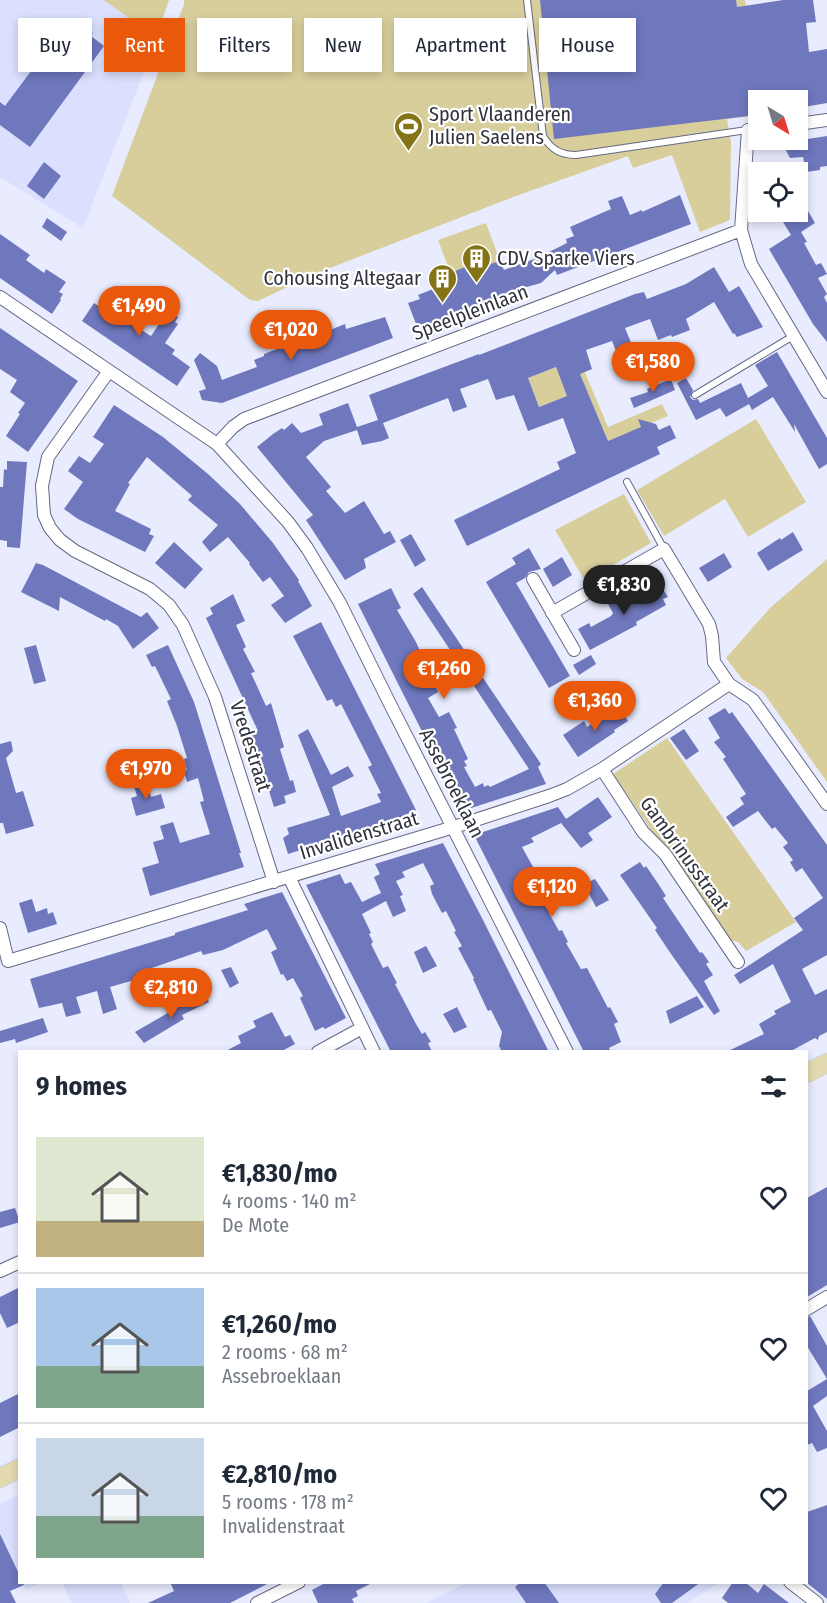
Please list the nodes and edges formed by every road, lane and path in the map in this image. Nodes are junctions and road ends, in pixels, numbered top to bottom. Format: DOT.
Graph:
graph roads {
  1 [pos="527,0"];
  2 [pos="827,120"];
  3 [pos="808,123"];
  4 [pos="748,130"];
  5 [pos="751,150"];
  6 [pos="741,230"];
  7 [pos="0,297"];
  8 [pos="794,336"];
  9 [pos="109,371"];
  10 [pos="827,392"];
  11 [pos="695,395"];
  12 [pos="217,444"];
  13 [pos="627,482"];
  14 [pos="664,549"];
  15 [pos="532,579"];
  16 [pos="552,613"];
  17 [pos="574,650"];
  18 [pos="729,684"];
  19 [pos="602,768"];
  20 [pos="827,804"];
  21 [pos="453,827"];
  22 [pos="289,877"];
  23 [pos="274,882"];
  24 [pos="0,928"];
  25 [pos="738,962"];
  26 [pos="362,1028"];
  27 [pos="322,1050"];
  28 [pos="374,1050"];
  29 [pos="566,1050"];
  30 [pos="827,1063"];
  31 [pos="808,1072"];
  32 [pos="18,1263"];
  33 [pos="0,1271"];
  34 [pos="826,1299"];
  35 [pos="808,1308"];
  36 [pos="18,1469"];
  37 [pos="0,1478"];
  38 [pos="295,1584"];
  39 [pos="793,1584"];
  40 [pos="257,1603"];
  41 [pos="817,1603"];
  1 -- 4 [label="lane"];
  2 -- 3 [label="street"];
  5 -- 6 [label="street"];
  6 -- 8 [label="street"];
  6 -- 12 [label="street, Speelpleinlaan"];
  7 -- 9 [label="street, Assebroeklaan"];
  8 -- 10 [label="street"];
  8 -- 11 [label="lane"];
  9 -- 12 [label="street, Assebroeklaan"];
  9 -- 23 [label="street, Vredestraat"];
  12 -- 21 [label="street, Assebroeklaan"];
  13 -- 14 [label="lane"];
  14 -- 16 [label="street"];
  14 -- 18 [label="street"];
  15 -- 16 [label="street"];
  16 -- 17 [label="street"];
  18 -- 19 [label="street, Invalidenstraat"];
  18 -- 20 [label="street"];
  19 -- 21 [label="street, Invalidenstraat"];
  19 -- 25 [label="street, Gambrinusstraat"];
  21 -- 22 [label="street, Invalidenstraat"];
  21 -- 29 [label="street, Assebroeklaan"];
  22 -- 23 [label="street, Invalidenstraat"];
  22 -- 26 [label="street"];
  23 -- 24 [label="street, Invalidenstraat"];
  26 -- 27 [label="street"];
  26 -- 28 [label="street"];
  30 -- 31 [label="main road"];
  32 -- 33 [label="street"];
  34 -- 35 [label="street"];
  36 -- 37 [label="main road"];
  38 -- 40 [label="street"];
  39 -- 41 [label="street"];
}
